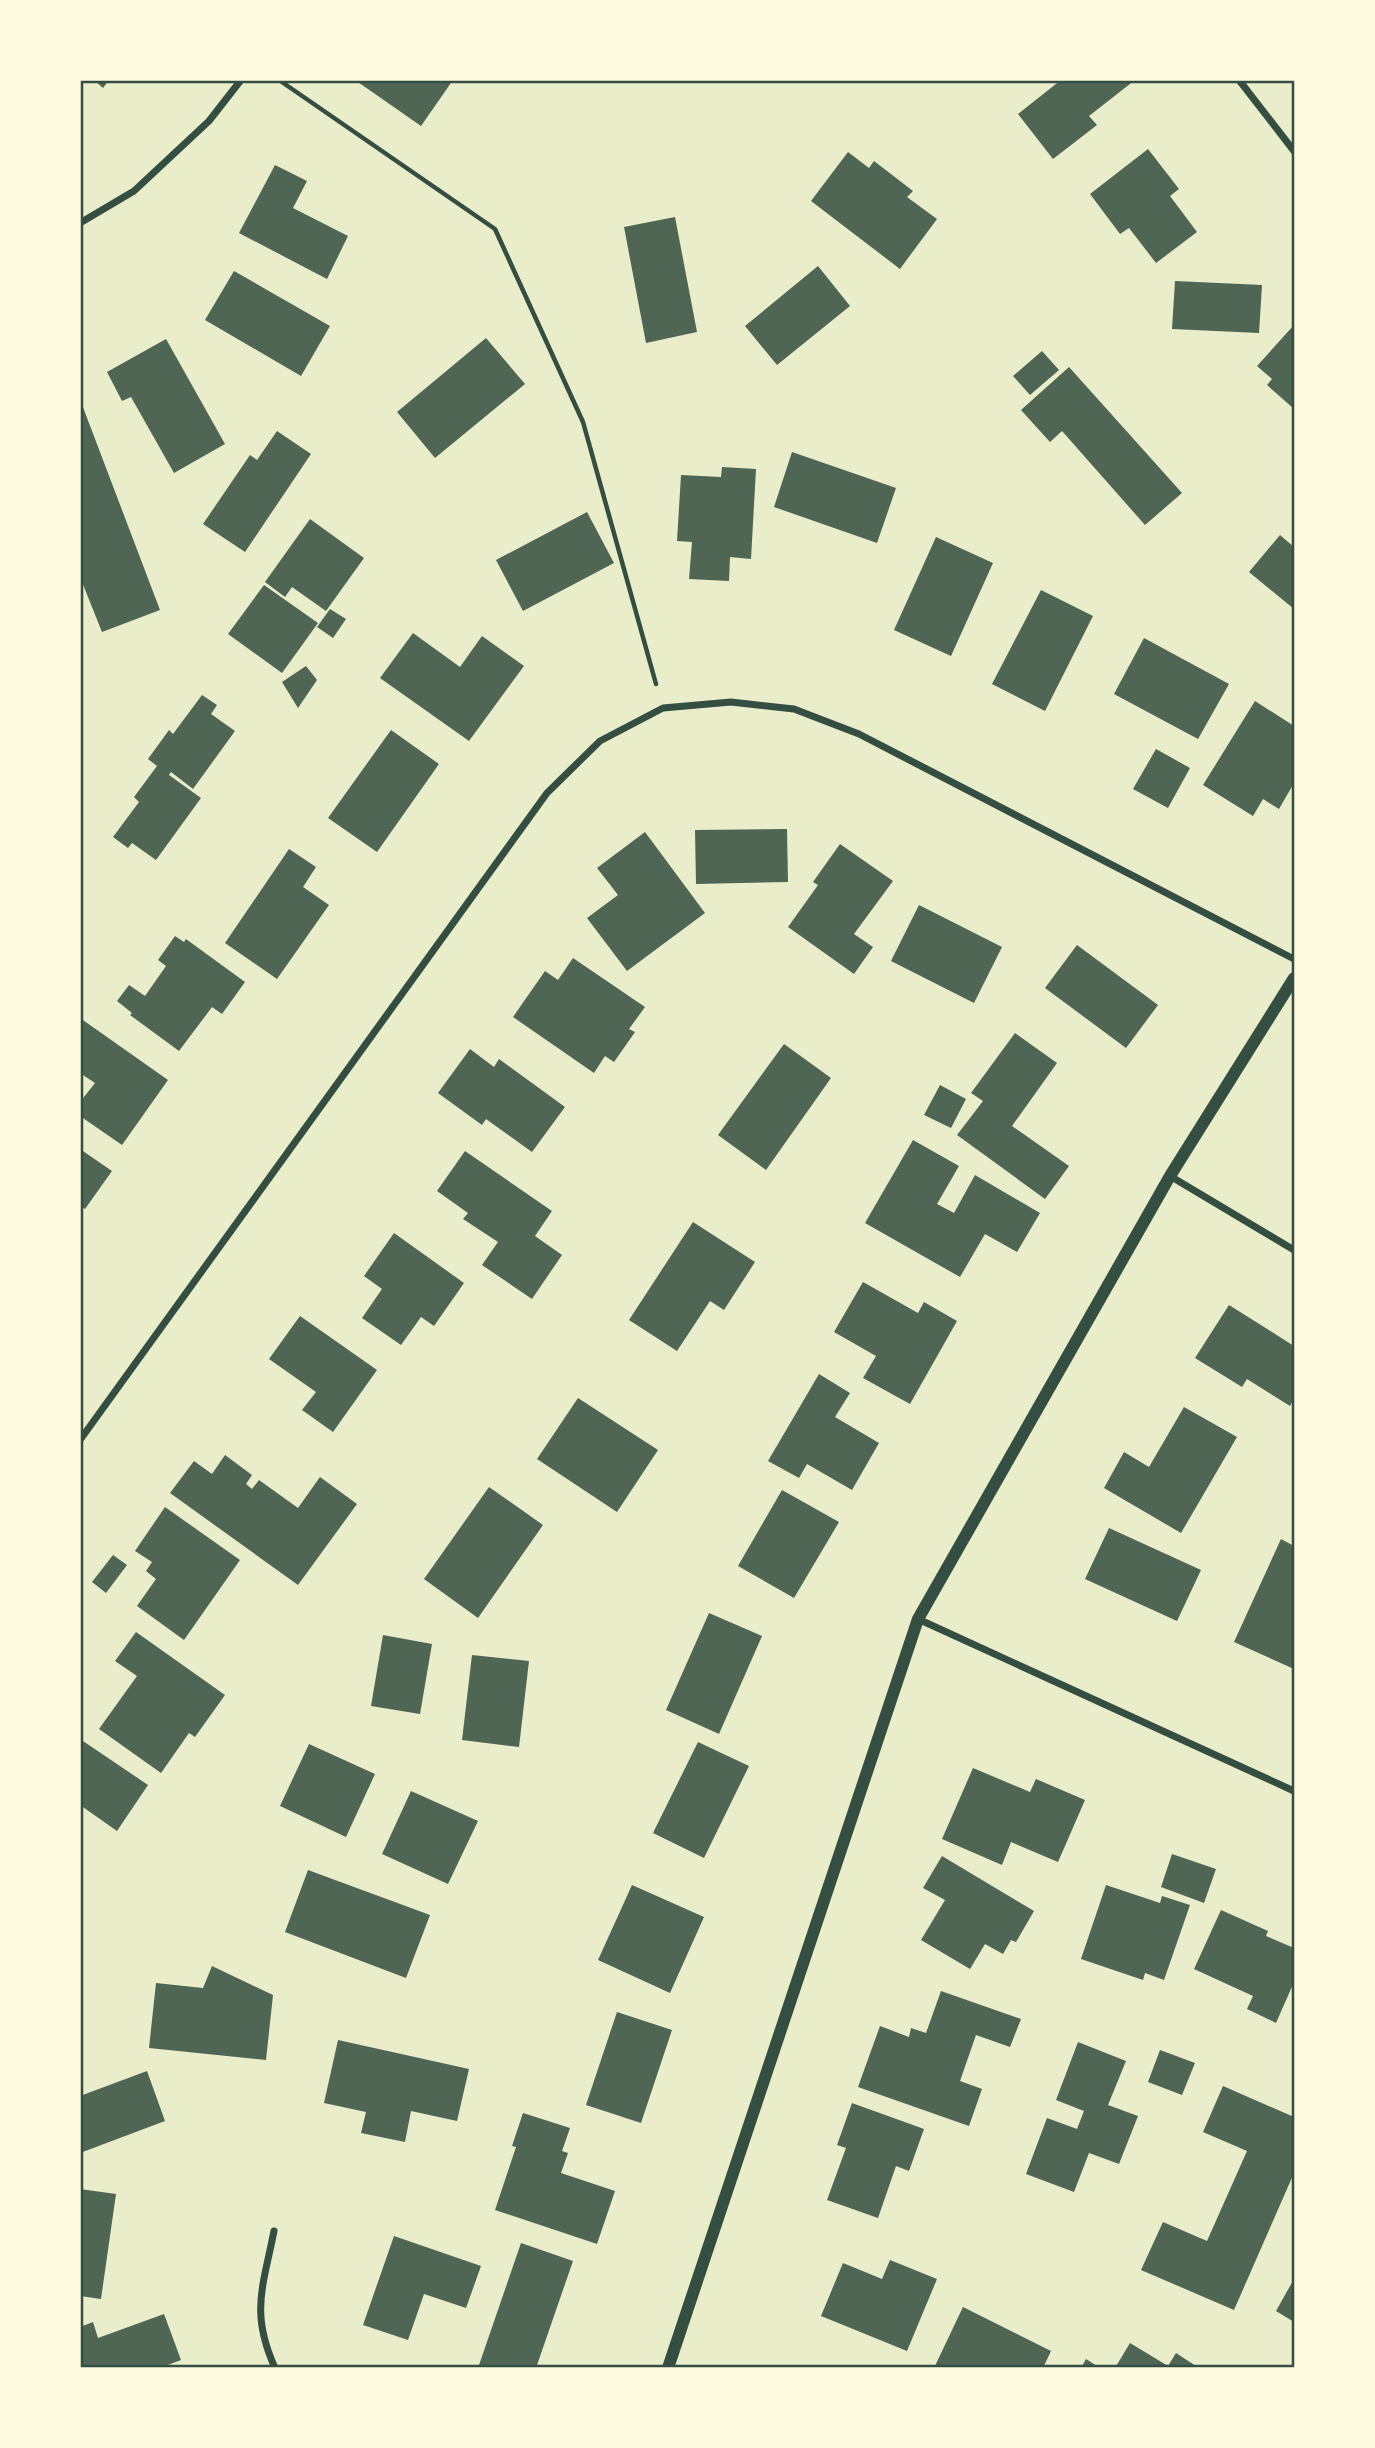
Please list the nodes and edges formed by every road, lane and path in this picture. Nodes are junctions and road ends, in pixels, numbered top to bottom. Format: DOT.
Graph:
graph roads {
  1 [pos="241,80"];
  2 [pos="279,80"];
  3 [pos="1238,80"];
  4 [pos="1294,151"];
  5 [pos="80,223"];
  6 [pos="663,708"];
  7 [pos="1294,959"];
  8 [pos="1294,978"];
  9 [pos="1170,1176"];
  10 [pos="1294,1250"];
  11 [pos="80,1440"];
  12 [pos="918,1619"];
  13 [pos="1294,1791"];
  14 [pos="274,2231"];
  15 [pos="275,2368"];
  16 [pos="668,2368"];
  1 -- 5 [label="street"];
  2 -- 6 [label="path"];
  3 -- 4 [label="street"];
  6 -- 7 [label="street"];
  6 -- 11 [label="street"];
  8 -- 9 [label="street"];
  9 -- 10 [label="street"];
  9 -- 12 [label="street"];
  12 -- 13 [label="street"];
  12 -- 16 [label="street"];
  14 -- 15 [label="street"];
}
